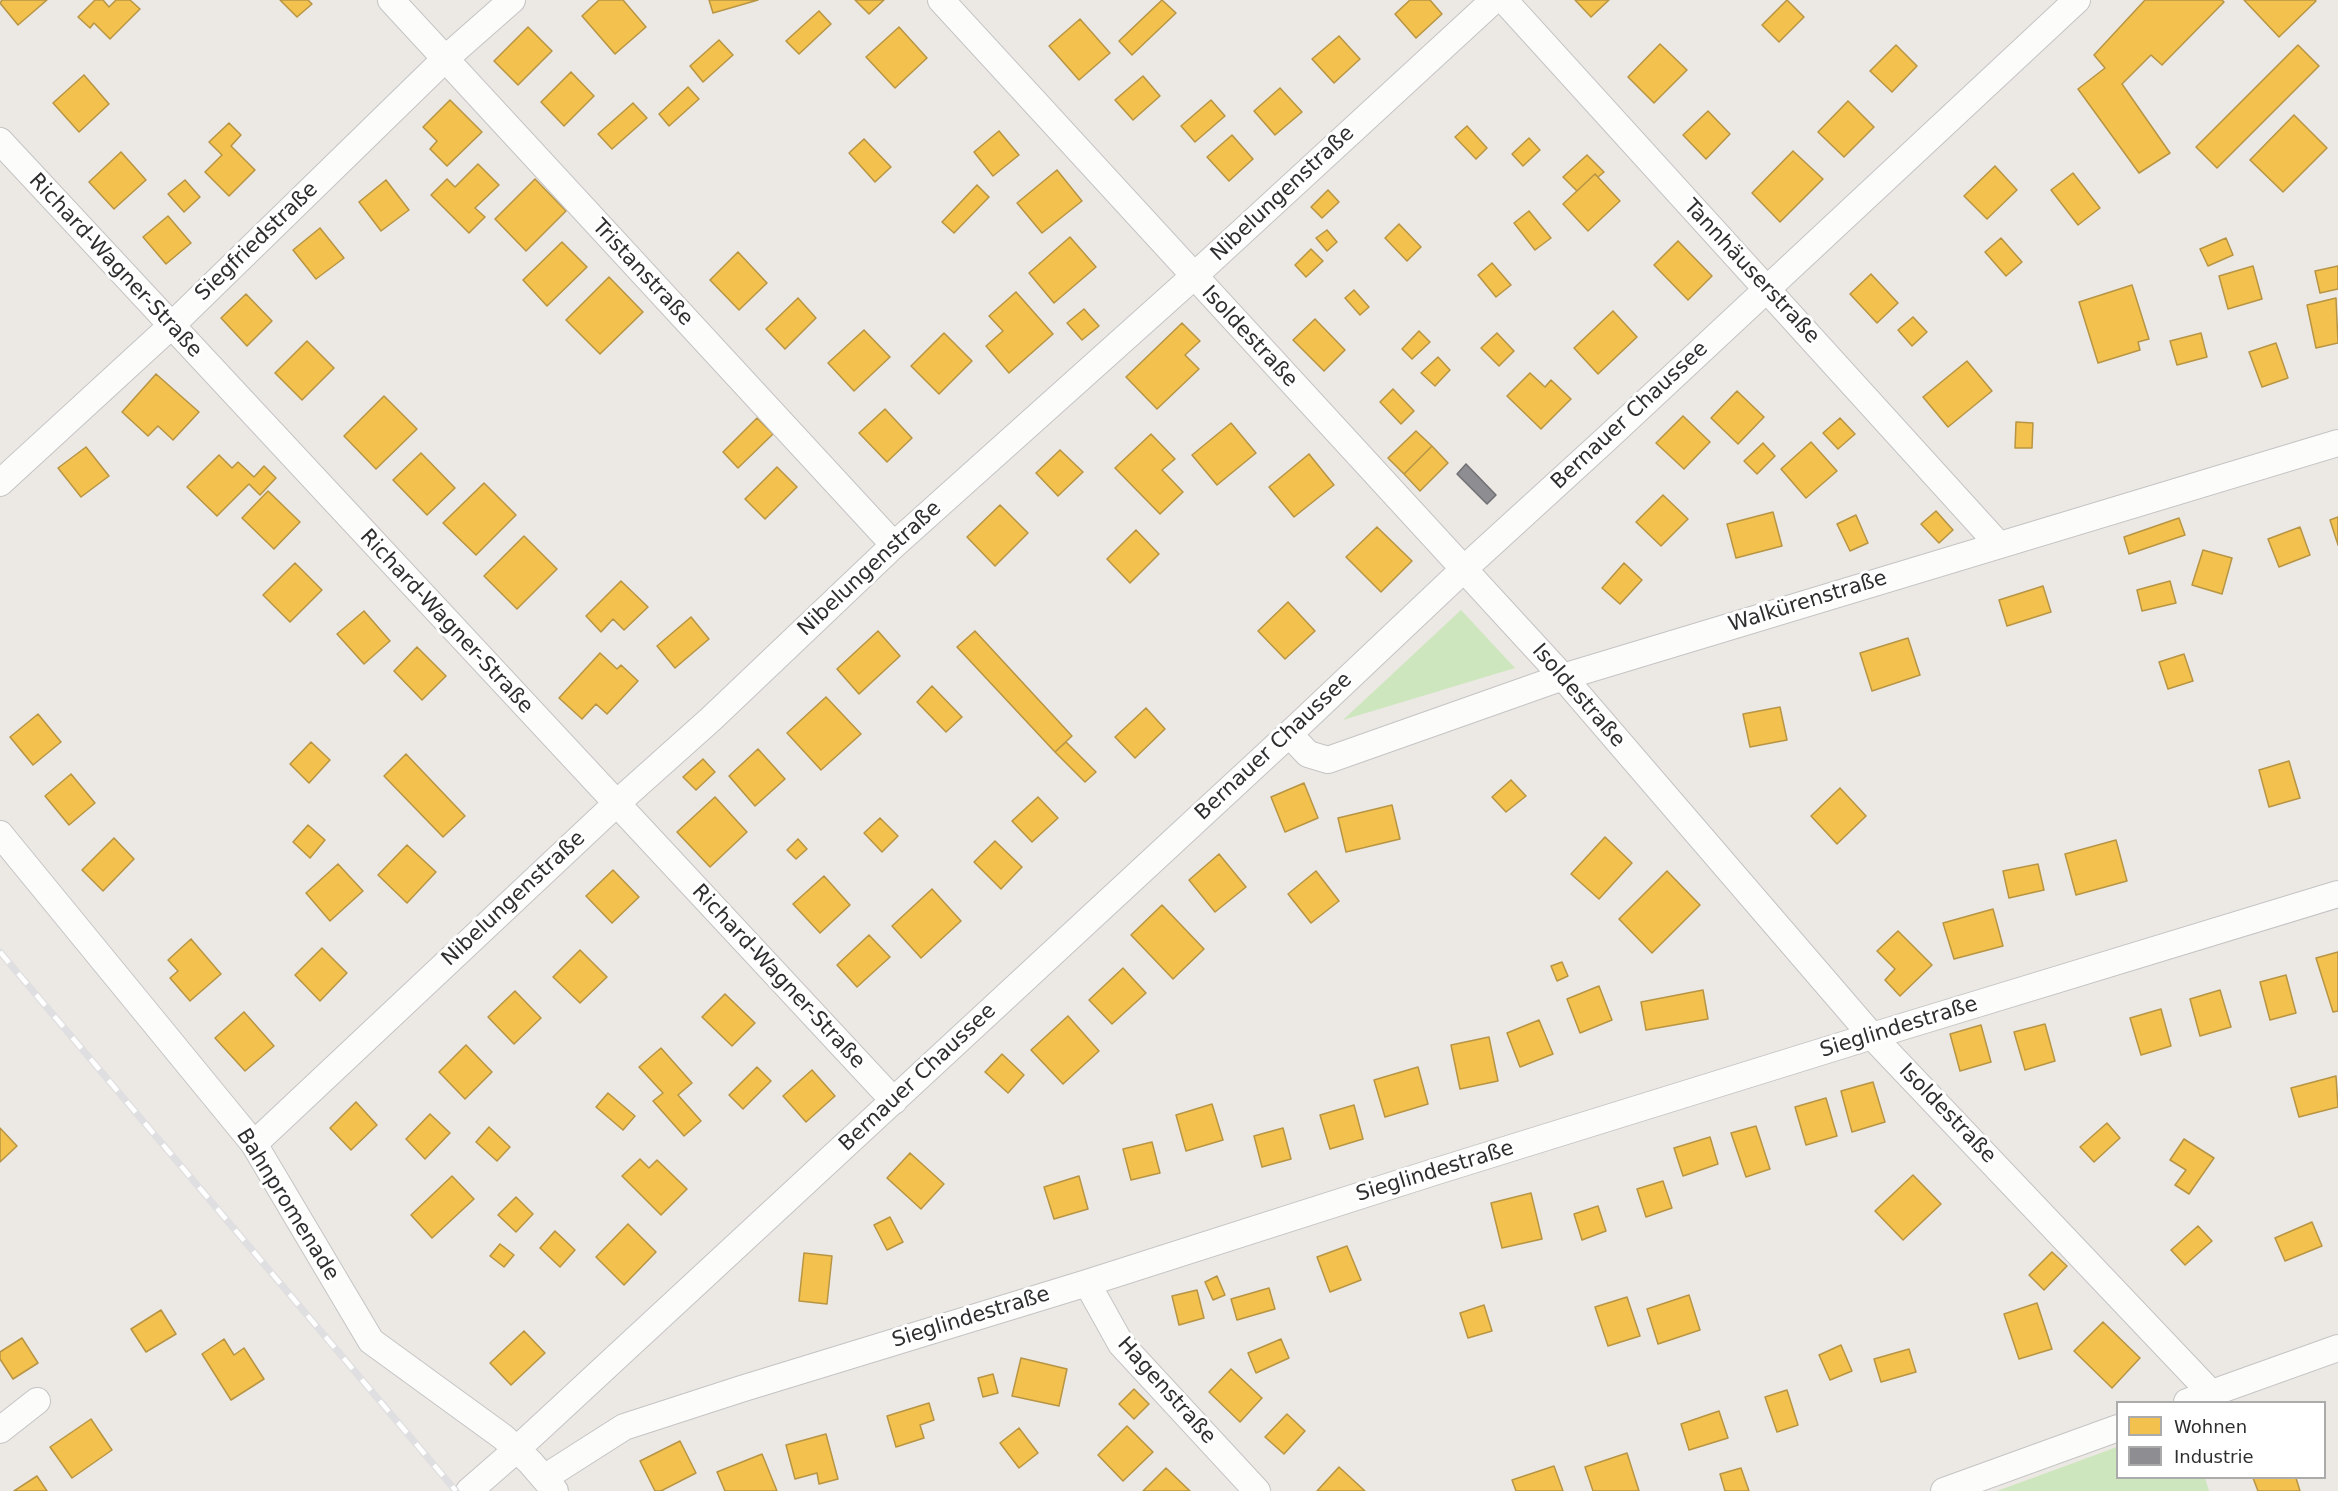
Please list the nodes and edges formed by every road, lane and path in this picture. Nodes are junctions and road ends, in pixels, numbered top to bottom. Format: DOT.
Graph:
graph roads {
  1 [pos="391,0"];
  2 [pos="512,0"];
  3 [pos="940,0"];
  4 [pos="1494,0"];
  5 [pos="1504,0"];
  6 [pos="2077,0"];
  7 [pos="445,59"];
  8 [pos="0,141"];
  9 [pos="1193,277"];
  10 [pos="1768,288"];
  11 [pos="171,326"];
  12 [pos="2338,443"];
  13 [pos="0,483"];
  14 [pos="894,545"];
  15 [pos="1999,545"];
  16 [pos="1465,568"];
  17 [pos="1563,677"];
  18 [pos="1289,734"];
  19 [pos="617,803"];
  20 [pos="0,834"];
  21 [pos="2338,894"];
  22 [pos="1872,1036"];
  23 [pos="894,1101"];
  24 [pos="254,1144"];
  25 [pos="1087,1283"];
  26 [pos="2338,1348"];
  27 [pos="2212,1394"];
  28 [pos="36,1401"];
  29 [pos="2190,1401"];
  30 [pos="2116,1429"];
  31 [pos="0,1430"];
  32 [pos="516,1450"];
  33 [pos="549,1485"];
  34 [pos="469,1491"];
  35 [pos="1257,1491"];
  36 [pos="1944,1491"];
  1 -- 7 [label="street, Tristanstraße"];
  2 -- 7 [label="street, Siegfriedstraße"];
  3 -- 9 [label="street, Isoldestraße"];
  4 -- 9 [label="street, Nibelungenstraße"];
  5 -- 10 [label="street, Tannhäuserstraße"];
  6 -- 10 [label="street, Bernauer Chaussee"];
  7 -- 11 [label="street, Siegfriedstraße"];
  7 -- 14 [label="street, Tristanstraße"];
  8 -- 11 [label="street, Richard-Wagner-Straße"];
  9 -- 14 [label="street, Nibelungenstraße"];
  9 -- 16 [label="street, Isoldestraße"];
  10 -- 15 [label="street, Tannhäuserstraße"];
  10 -- 16 [label="street, Bernauer Chaussee"];
  11 -- 13 [label="street, Siegfriedstraße"];
  11 -- 19 [label="street, Richard-Wagner-Straße"];
  12 -- 15 [label="street, Walkürenstraße"];
  14 -- 19 [label="street, Nibelungenstraße"];
  15 -- 17 [label="street, Walkürenstraße"];
  16 -- 17 [label="street, Isoldestraße"];
  16 -- 18 [label="street, Bernauer Chaussee"];
  17 -- 18 [label="street, Walkürenstraße"];
  17 -- 22 [label="street, Isoldestraße"];
  18 -- 23 [label="street, Bernauer Chaussee"];
  19 -- 23 [label="street, Richard-Wagner-Straße"];
  19 -- 24 [label="street, Nibelungenstraße"];
  20 -- 24 [label="street, Bahnpromenade"];
  21 -- 22 [label="street, Sieglindestraße"];
  22 -- 25 [label="street, Sieglindestraße"];
  22 -- 27 [label="street, Isoldestraße"];
  23 -- 32 [label="street, Bernauer Chaussee"];
  24 -- 32 [label="street, Bahnpromenade"];
  25 -- 33 [label="street, Sieglindestraße"];
  25 -- 35 [label="street, Hagenstraße"];
  26 -- 27 [label="street"];
  27 -- 29 [label="street"];
  28 -- 31 [label="street"];
  30 -- 36 [label="street"];
  32 -- 33 [label="street, Bahnpromenade"];
  32 -- 34 [label="street, Bernauer Chaussee"];
}
